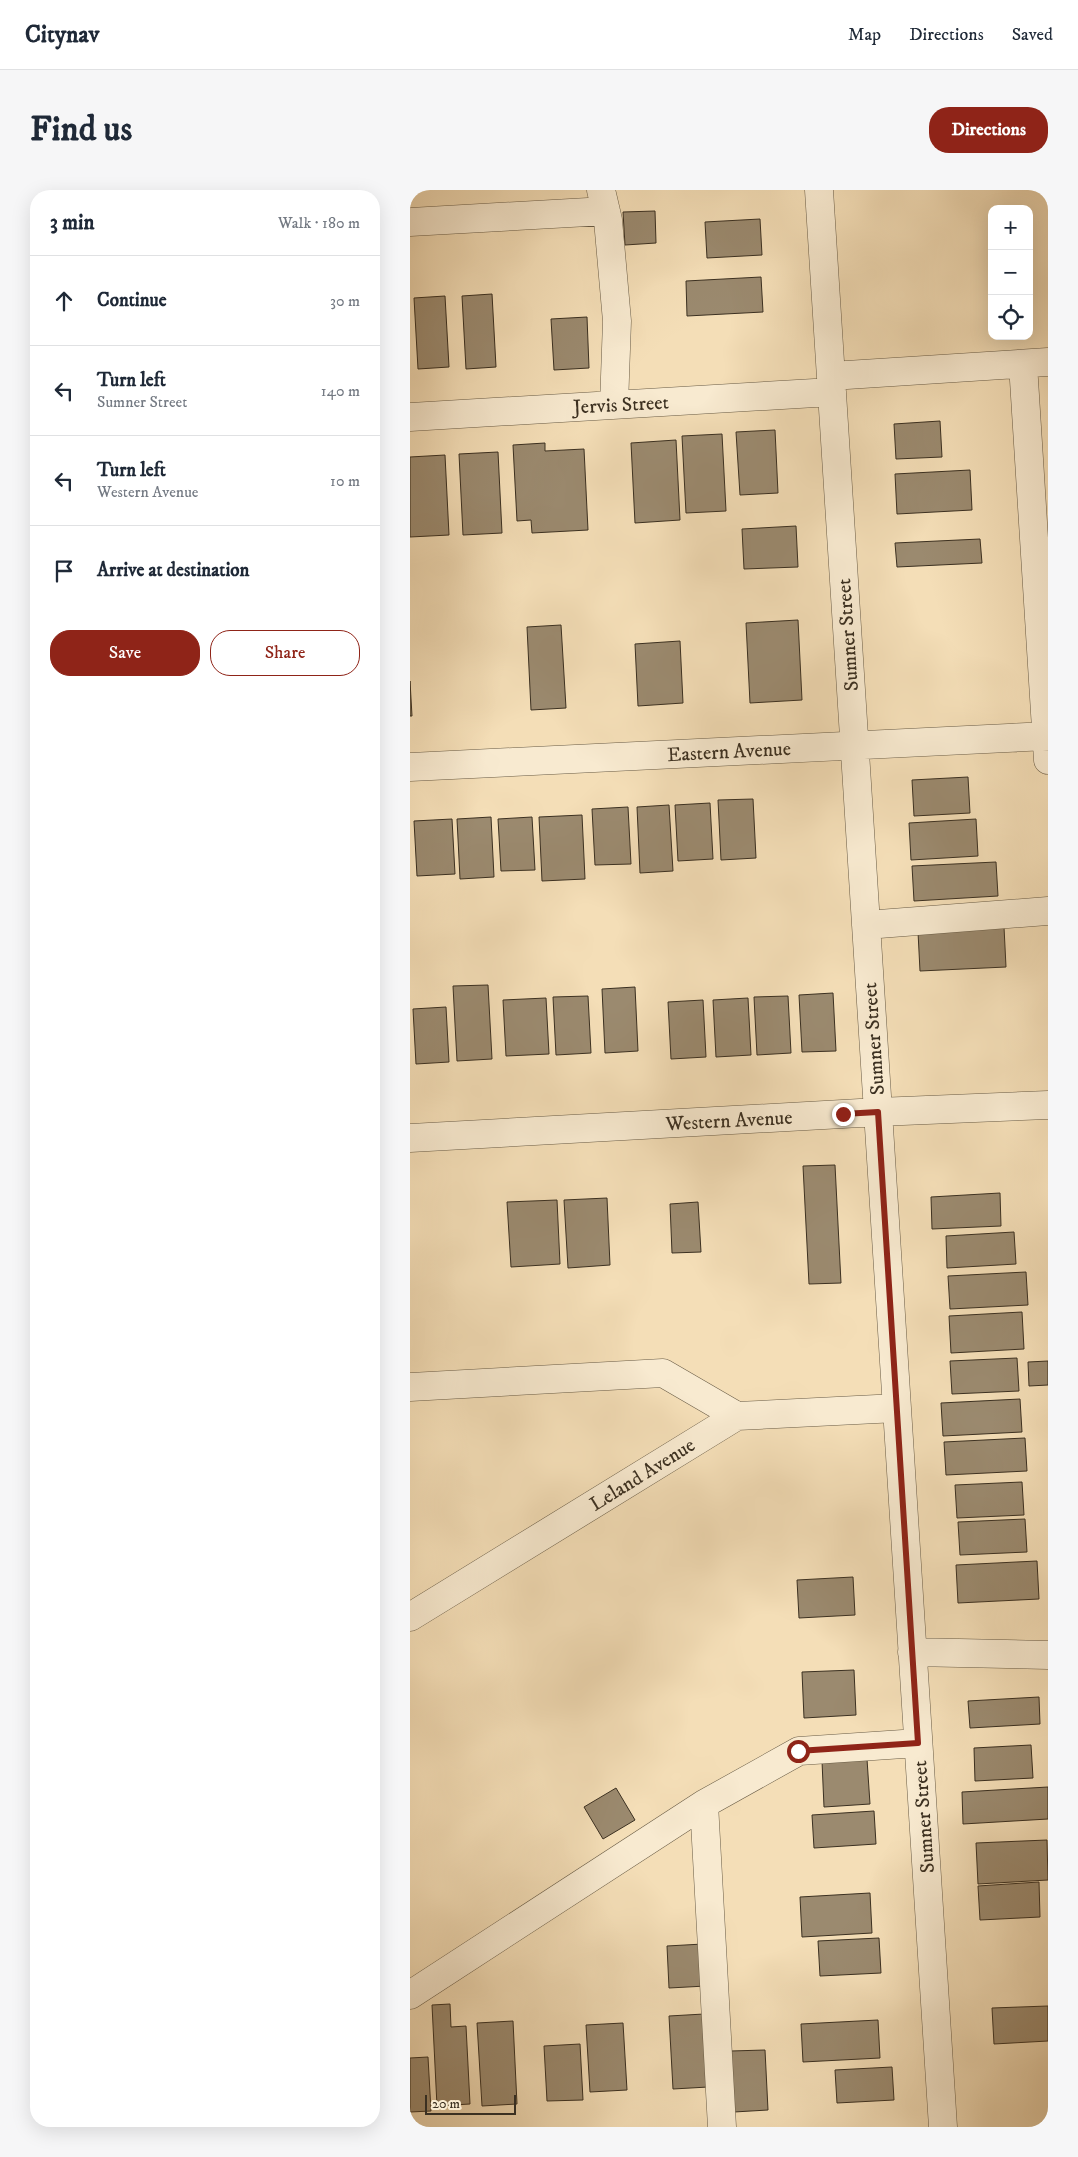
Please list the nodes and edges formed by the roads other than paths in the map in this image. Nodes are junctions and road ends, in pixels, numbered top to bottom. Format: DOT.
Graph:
graph roads {
  1 [pos="819,190"];
  2 [pos="604,200"];
  3 [pos="410,222"];
  4 [pos="1035,363"];
  5 [pos="831,384"];
  6 [pos="614,405"];
  7 [pos="410,417"];
  8 [pos="1042,564"];
  9 [pos="854,744"];
  10 [pos="1047,744"];
  11 [pos="410,767"];
  12 [pos="1048,911"];
  13 [pos="866,925"];
  14 [pos="1048,1105"];
  15 [pos="878,1112"];
  16 [pos="410,1138"];
  17 [pos="410,1387"];
  18 [pos="897,1408"];
  19 [pos="737,1416"];
  20 [pos="410,1617"];
  21 [pos="912,1652"];
  22 [pos="1048,1656"];
  23 [pos="918,1743"];
  24 [pos="704,1804"];
  25 [pos="410,1995"];
  26 [pos="722,2127"];
  27 [pos="943,2127"];
  1 -- 5 [label="street, Sumner Street"];
  2 -- 3 [label="street"];
  2 -- 6 [label="street"];
  4 -- 5 [label="street, Jervis Street"];
  4 -- 8 [label="street"];
  5 -- 6 [label="street, Jervis Street"];
  5 -- 9 [label="street, Sumner Street"];
  6 -- 7 [label="street, Jervis Street"];
  8 -- 10 [label="street"];
  9 -- 10 [label="street, Eastern Avenue"];
  9 -- 11 [label="street, Eastern Avenue"];
  9 -- 13 [label="street, Sumner Street"];
  12 -- 13 [label="street"];
  13 -- 15 [label="street, Sumner Street"];
  14 -- 15 [label="street, Western Avenue"];
  15 -- 16 [label="street, Western Avenue"];
  15 -- 18 [label="street, Sumner Street"];
  17 -- 19 [label="street"];
  18 -- 19 [label="street, Leland Avenue"];
  18 -- 21 [label="street, Sumner Street"];
  19 -- 20 [label="street, Leland Avenue"];
  21 -- 22 [label="street"];
  21 -- 23 [label="street, Sumner Street"];
  23 -- 24 [label="street"];
  23 -- 27 [label="street, Sumner Street"];
  24 -- 25 [label="street"];
  24 -- 26 [label="street"];
}
